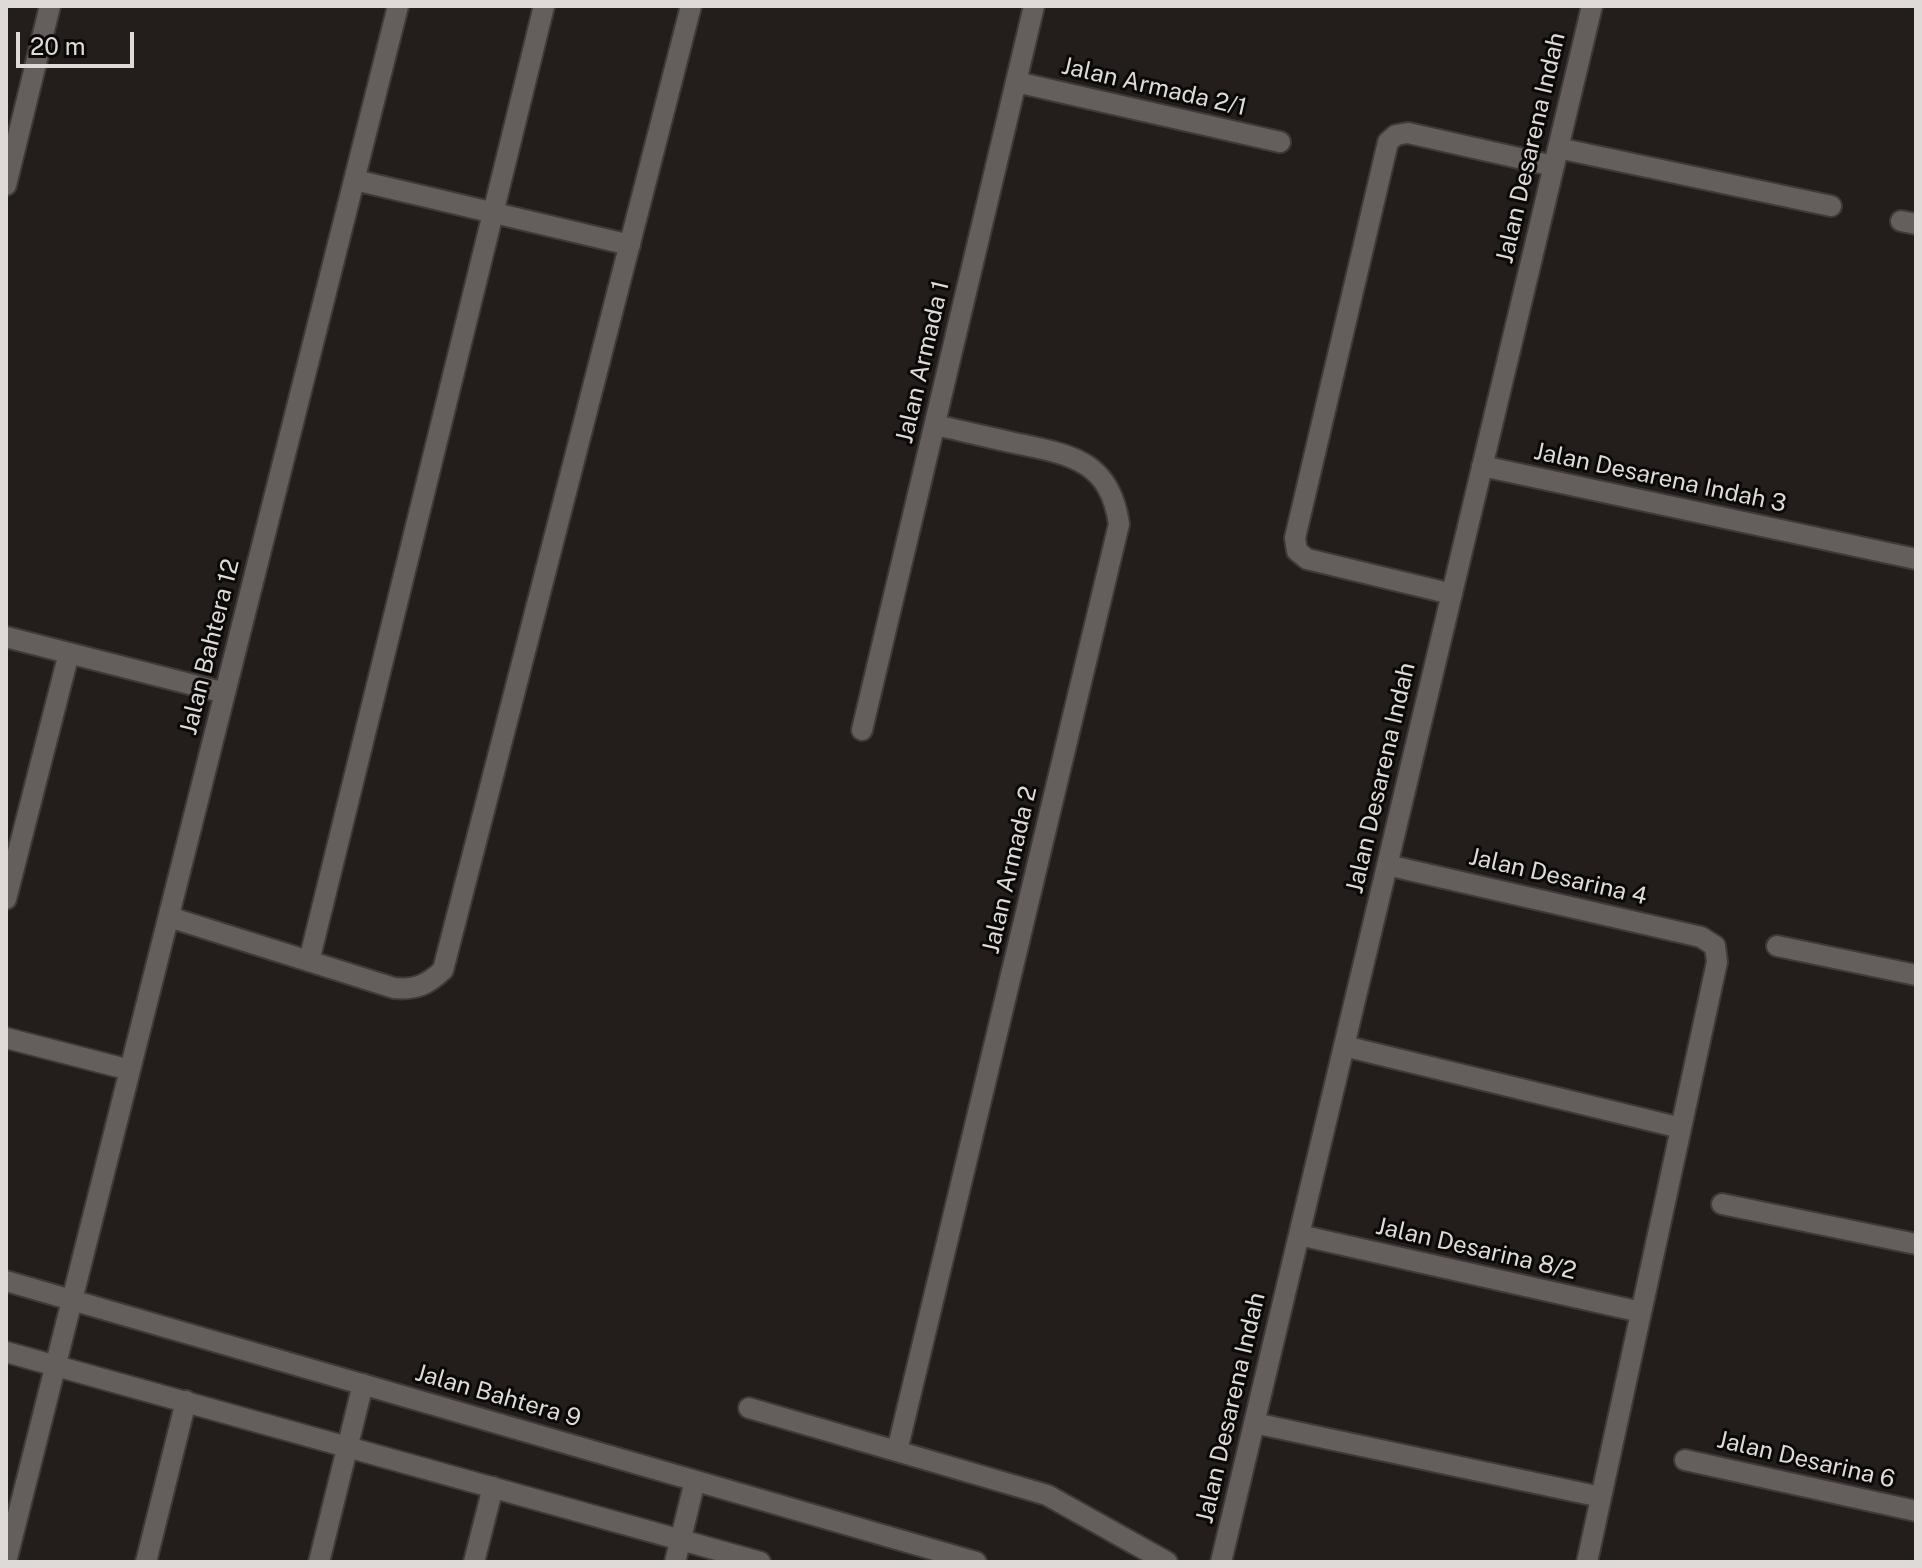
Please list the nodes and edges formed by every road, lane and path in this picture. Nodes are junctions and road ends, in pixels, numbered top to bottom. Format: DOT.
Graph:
graph roads {
  1 [pos="50,6"];
  2 [pos="398,6"];
  3 [pos="544,6"];
  4 [pos="691,6"];
  5 [pos="1034,6"];
  6 [pos="1592,6"];
  7 [pos="1016,82"];
  8 [pos="1280,142"];
  9 [pos="1556,157"];
  10 [pos="355,180"];
  11 [pos="6,185"];
  12 [pos="1831,206"];
  13 [pos="493,213"];
  14 [pos="630,245"];
  15 [pos="935,425"];
  16 [pos="1482,466"];
  17 [pos="1916,559"];
  18 [pos="1452,594"];
  19 [pos="6,637"];
  20 [pos="69,653"];
  21 [pos="225,693"];
  22 [pos="862,730"];
  23 [pos="1387,865"];
  24 [pos="6,899"];
  25 [pos="169,917"];
  26 [pos="1777,946"];
  27 [pos="309,961"];
  28 [pos="1916,975"];
  29 [pos="6,1038"];
  30 [pos="1344,1046"];
  31 [pos="130,1070"];
  32 [pos="1681,1128"];
  33 [pos="1722,1204"];
  34 [pos="1299,1235"];
  35 [pos="1916,1244"];
  36 [pos="6,1281"];
  37 [pos="72,1300"];
  38 [pos="1641,1312"];
  39 [pos="6,1352"];
  40 [pos="56,1365"];
  41 [pos="363,1384"];
  42 [pos="186,1401"];
  43 [pos="749,1408"];
  44 [pos="1254,1423"];
  45 [pos="347,1446"];
  46 [pos="897,1451"];
  47 [pos="1685,1460"];
  48 [pos="695,1481"];
  49 [pos="493,1487"];
  50 [pos="1601,1497"];
  51 [pos="1916,1511"];
  52 [pos="681,1540"];
  53 [pos="6,1562"];
  54 [pos="146,1562"];
  55 [pos="319,1562"];
  56 [pos="474,1562"];
  57 [pos="675,1562"];
  58 [pos="760,1562"];
  59 [pos="976,1562"];
  60 [pos="1167,1562"];
  61 [pos="1221,1562"];
  62 [pos="1587,1562"];
  1 -- 11 [label="street"];
  2 -- 10 [label="street, Jalan Bahtera 12"];
  3 -- 13 [label="street"];
  4 -- 14 [label="street"];
  5 -- 7 [label="street, Jalan Armada 1"];
  6 -- 9 [label="street, Jalan Desarena Indah"];
  7 -- 8 [label="street, Jalan Armada 2/1"];
  7 -- 15 [label="street, Jalan Armada 1"];
  9 -- 12 [label="street"];
  9 -- 16 [label="street, Jalan Desarena Indah"];
  9 -- 18 [label="street"];
  10 -- 13 [label="street"];
  10 -- 21 [label="street, Jalan Bahtera 12"];
  13 -- 14 [label="street"];
  13 -- 27 [label="street"];
  14 -- 27 [label="street"];
  15 -- 22 [label="street, Jalan Armada 1"];
  15 -- 46 [label="street, Jalan Armada 2"];
  16 -- 17 [label="street, Jalan Desarena Indah 3"];
  16 -- 18 [label="street, Jalan Desarena Indah"];
  18 -- 23 [label="street, Jalan Desarena Indah"];
  19 -- 20 [label="street"];
  20 -- 21 [label="street"];
  20 -- 24 [label="street"];
  21 -- 25 [label="street, Jalan Bahtera 12"];
  23 -- 30 [label="street, Jalan Desarena Indah"];
  23 -- 32 [label="street, Jalan Desarina 4"];
  25 -- 27 [label="street"];
  25 -- 31 [label="street, Jalan Bahtera 12"];
  26 -- 28 [label="street"];
  29 -- 31 [label="street"];
  30 -- 32 [label="street"];
  30 -- 34 [label="street, Jalan Desarena Indah"];
  31 -- 37 [label="street, Jalan Bahtera 12"];
  32 -- 38 [label="street"];
  33 -- 35 [label="street"];
  34 -- 38 [label="street, Jalan Desarina 8/2"];
  34 -- 44 [label="street, Jalan Desarena Indah"];
  36 -- 37 [label="street, Jalan Bahtera 9"];
  37 -- 40 [label="street, Jalan Bahtera 12"];
  37 -- 41 [label="street, Jalan Bahtera 9"];
  38 -- 50 [label="street"];
  39 -- 40 [label="street"];
  40 -- 42 [label="street"];
  40 -- 53 [label="street, Jalan Bahtera 12"];
  41 -- 45 [label="street"];
  41 -- 48 [label="street, Jalan Bahtera 9"];
  42 -- 45 [label="street"];
  42 -- 54 [label="street"];
  43 -- 46 [label="street"];
  44 -- 50 [label="street"];
  44 -- 61 [label="street, Jalan Desarena Indah"];
  45 -- 49 [label="street"];
  45 -- 55 [label="street"];
  46 -- 60 [label="street"];
  47 -- 51 [label="street, Jalan Desarina 6"];
  48 -- 52 [label="street"];
  48 -- 59 [label="street, Jalan Bahtera 9"];
  49 -- 52 [label="street"];
  49 -- 56 [label="street"];
  50 -- 62 [label="street"];
  52 -- 57 [label="street"];
  52 -- 58 [label="street"];
}
